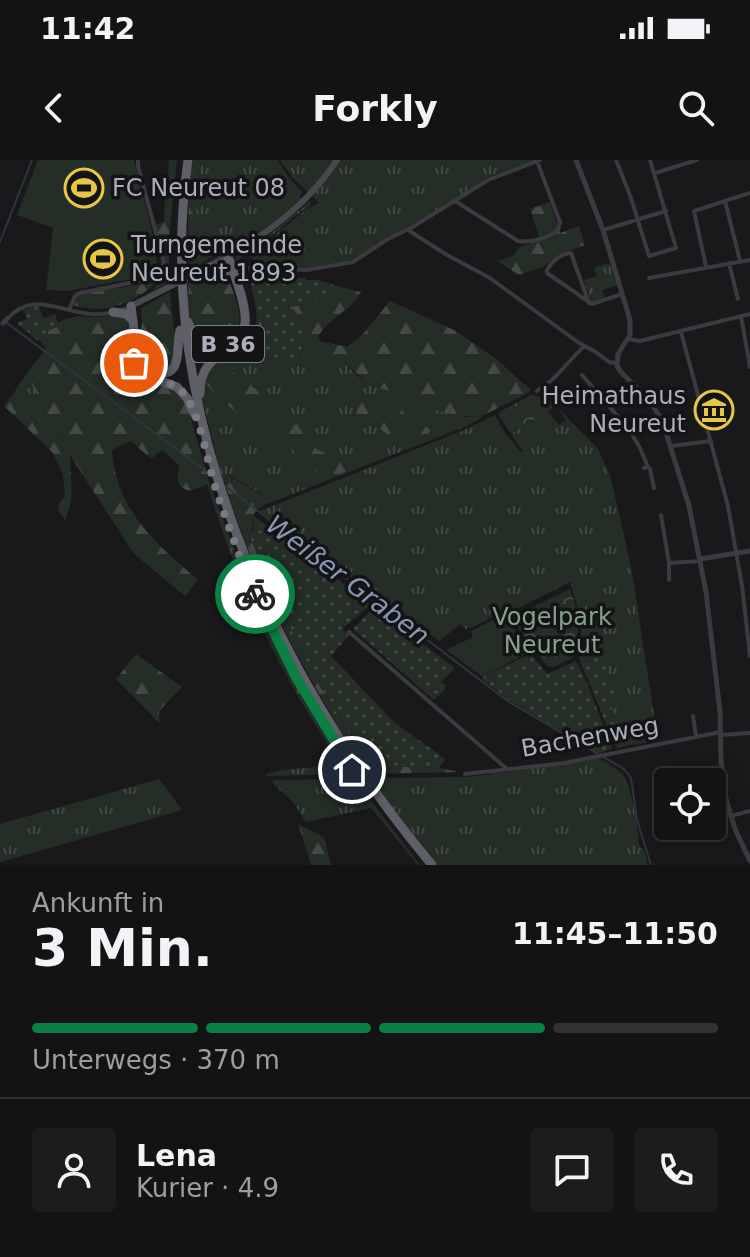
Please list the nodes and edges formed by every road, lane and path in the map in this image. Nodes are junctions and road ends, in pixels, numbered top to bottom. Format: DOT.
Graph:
graph roads {
  1 [pos="138,160"];
  2 [pos="185,160"];
  3 [pos="337,160"];
  4 [pos="576,160"];
  5 [pos="616,160"];
  6 [pos="650,160"];
  7 [pos="697,160"];
  8 [pos="538,161"];
  9 [pos="686,162"];
  10 [pos="655,173"];
  11 [pos="750,193"];
  12 [pos="455,201"];
  13 [pos="725,201"];
  14 [pos="666,211"];
  15 [pos="638,219"];
  16 [pos="408,230"];
  17 [pos="603,230"];
  18 [pos="225,258"];
  19 [pos="750,260"];
  20 [pos="740,262"];
  21 [pos="729,263"];
  22 [pos="209,267"];
  23 [pos="706,267"];
  24 [pos="249,268"];
  25 [pos="227,271"];
  26 [pos="649,278"];
  27 [pos="622,294"];
  28 [pos="183,295"];
  29 [pos="738,299"];
  30 [pos="589,303"];
  31 [pos="134,305"];
  32 [pos="69,310"];
  33 [pos="113,312"];
  34 [pos="750,314"];
  35 [pos="741,316"];
  36 [pos="133,320"];
  37 [pos="3,323"];
  38 [pos="180,330"];
  39 [pos="681,332"];
  40 [pos="628,339"];
  41 [pos="584,346"];
  42 [pos="616,363"];
  43 [pos="750,367"];
  44 [pos="582,375"];
  45 [pos="537,391"];
  46 [pos="640,391"];
  47 [pos="609,405"];
  48 [pos="199,418"];
  49 [pos="711,441"];
  50 [pos="671,446"];
  51 [pos="216,480"];
  52 [pos="654,488"];
  53 [pos="661,515"];
  54 [pos="750,551"];
  55 [pos="737,554"];
  56 [pos="700,560"];
  57 [pos="669,563"];
  58 [pos="669,580"];
  59 [pos="349,632"];
  60 [pos="750,656"];
  61 [pos="693,716"];
  62 [pos="721,733"];
  63 [pos="750,733"];
  64 [pos="696,736"];
  65 [pos="507,769"];
  66 [pos="465,774"];
  67 [pos="750,811"];
  68 [pos="731,816"];
  69 [pos="750,861"];
  70 [pos="425,865"];
  71 [pos="432,865"];
  1 -- 32 [label="street"];
  2 -- 28 [label="highway, B 36"];
  2 -- 38 [label="highway, B 36"];
  3 -- 18 [label="main road"];
  4 -- 17 [label="street"];
  5 -- 15 [label="street"];
  6 -- 10 [label="street"];
  7 -- 9 [label="street"];
  8 -- 12 [label="street"];
  8 -- 12 [label="street"];
  9 -- 10 [label="street"];
  10 -- 14 [label="street"];
  11 -- 13 [label="street"];
  12 -- 16 [label="street"];
  13 -- 20 [label="street"];
  13 -- 23 [label="street"];
  14 -- 15 [label="street"];
  14 -- 15 [label="street"];
  15 -- 17 [label="street"];
  16 -- 24 [label="street"];
  16 -- 41 [label="street"];
  17 -- 27 [label="street"];
  18 -- 22 [label="main road"];
  18 -- 25 [label="highway, B 36"];
  18 -- 48 [label="highway"];
  19 -- 20 [label="street"];
  20 -- 21 [label="street"];
  21 -- 23 [label="street"];
  21 -- 29 [label="street"];
  22 -- 25 [label="highway"];
  22 -- 31 [label="main road, bridge"];
  23 -- 26 [label="street"];
  25 -- 28 [label="highway, B 36"];
  27 -- 30 [label="street"];
  27 -- 40 [label="street"];
  28 -- 48 [label="highway, B 36"];
  30 -- 30 [label="street"];
  31 -- 33 [label="street"];
  31 -- 36 [label="highway, B 36"];
  31 -- 38 [label="highway"];
  32 -- 33 [label="street"];
  32 -- 37 [label="street"];
  33 -- 36 [label="highway"];
  34 -- 35 [label="street"];
  35 -- 39 [label="street"];
  35 -- 43 [label="street"];
  36 -- 48 [label="highway, B 36"];
  38 -- 48 [label="highway, B 36"];
  39 -- 40 [label="street"];
  39 -- 49 [label="street"];
  40 -- 42 [label="street"];
  41 -- 42 [label="street"];
  41 -- 45 [label="street"];
  42 -- 46 [label="street"];
  44 -- 47 [label="street"];
  46 -- 47 [label="street"];
  46 -- 50 [label="street"];
  47 -- 52 [label="street"];
  48 -- 51 [label="highway, B 36"];
  49 -- 50 [label="street"];
  49 -- 55 [label="street"];
  50 -- 56 [label="street"];
  51 -- 70 [label="highway, B 36"];
  51 -- 71 [label="highway, B 36"];
  53 -- 57 [label="street"];
  54 -- 55 [label="street"];
  55 -- 56 [label="street"];
  55 -- 60 [label="street"];
  56 -- 57 [label="street"];
  56 -- 62 [label="street"];
  57 -- 58 [label="street"];
  59 -- 65 [label="street"];
  61 -- 64 [label="street"];
  62 -- 63 [label="street, Bachenweg"];
  62 -- 64 [label="street, Bachenweg"];
  62 -- 68 [label="street"];
  64 -- 65 [label="street, Bachenweg"];
  65 -- 66 [label="street, Bachenweg"];
  67 -- 68 [label="street"];
  68 -- 69 [label="street"];
}
